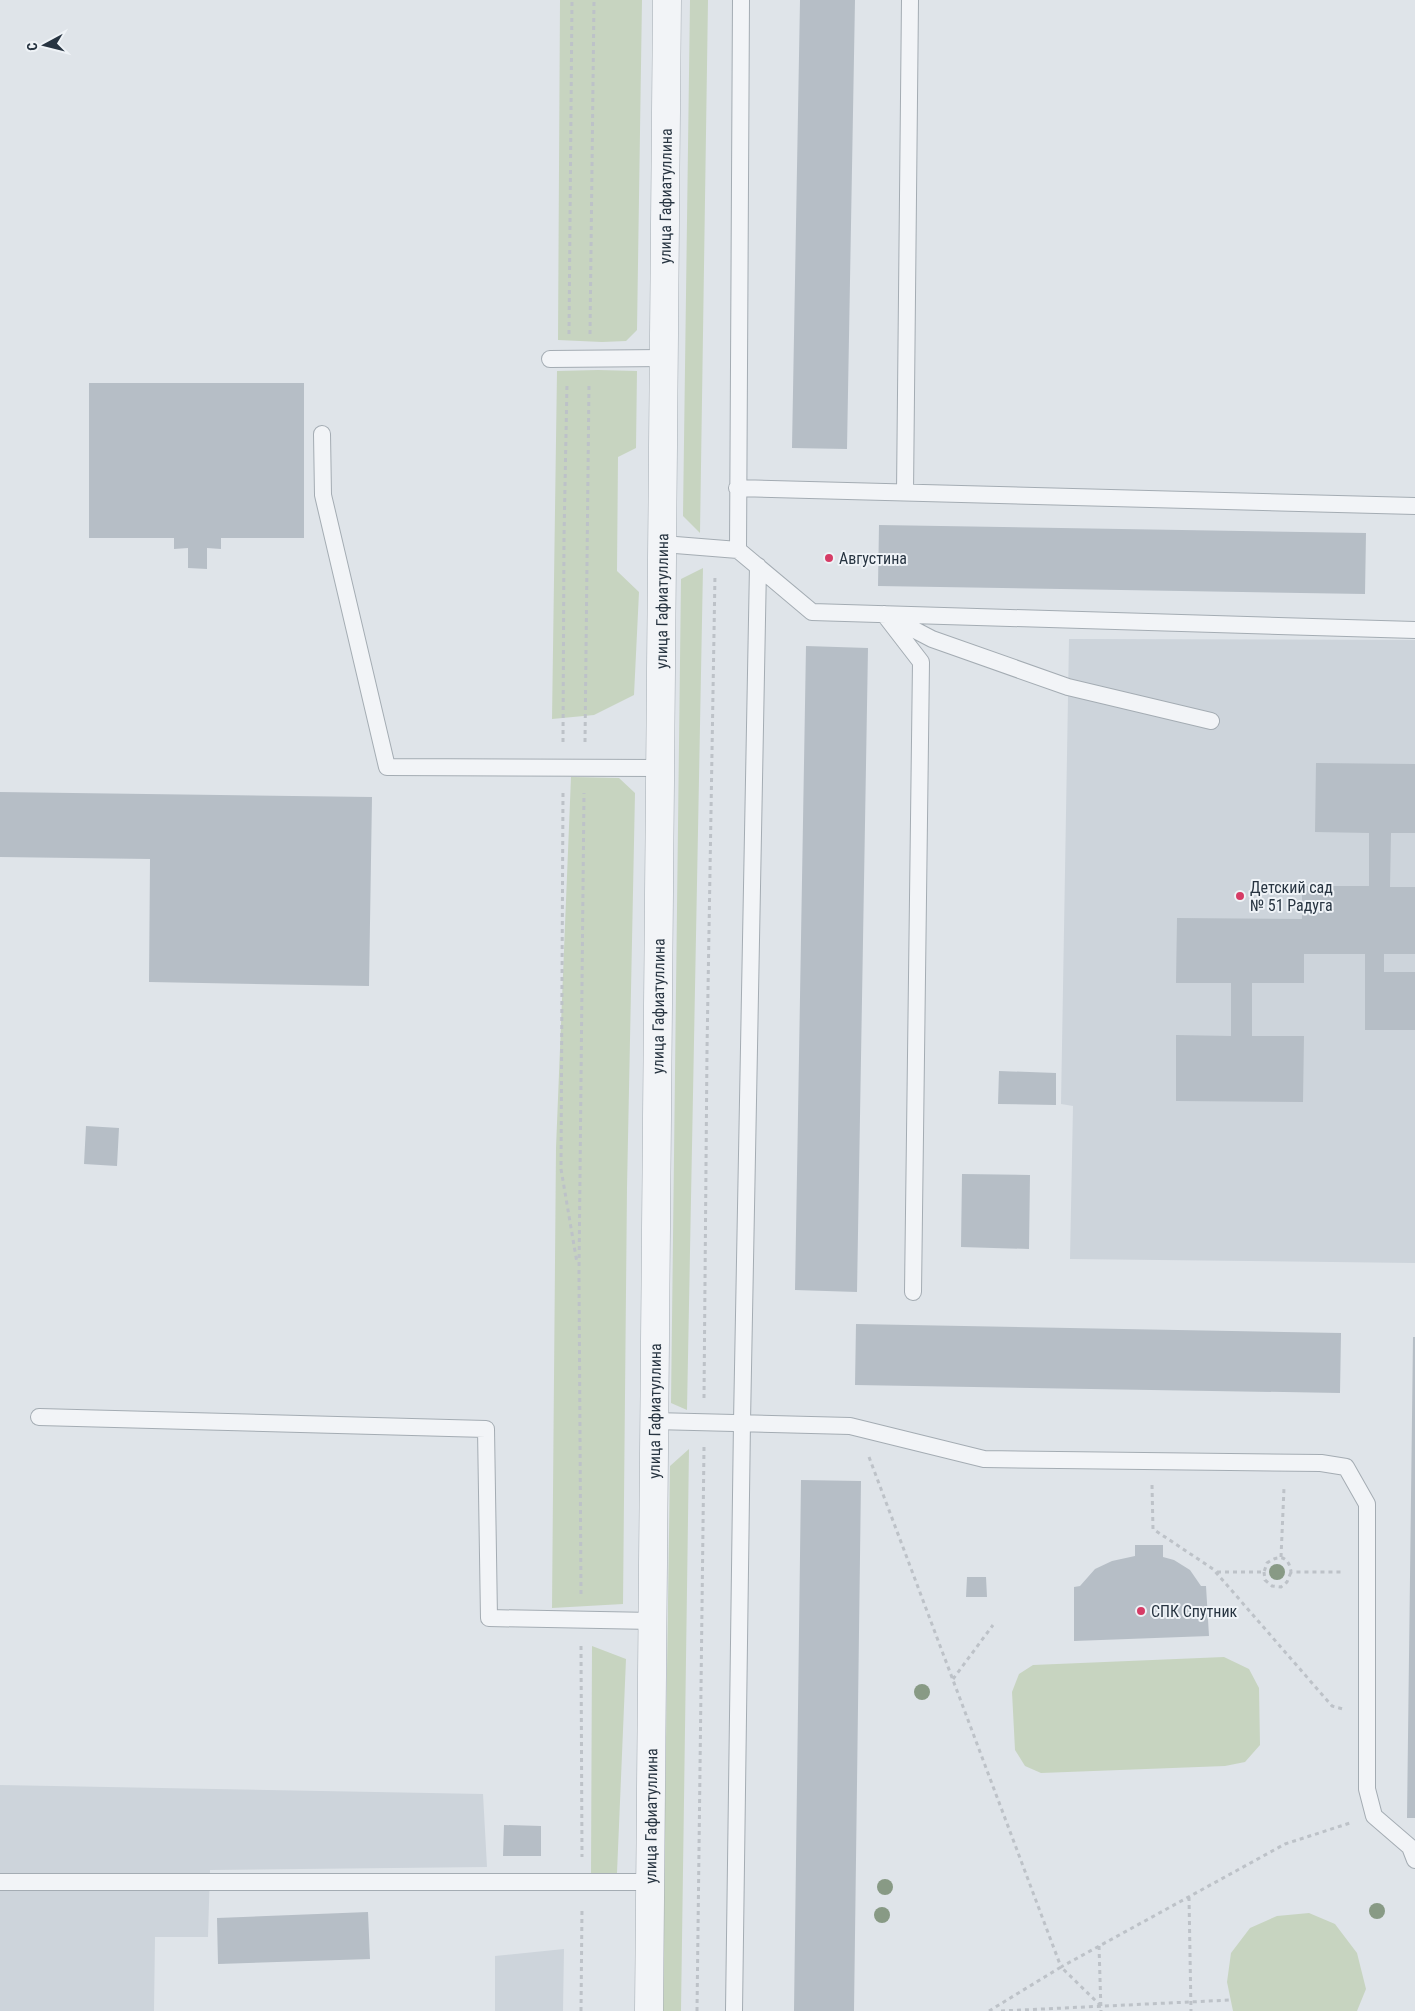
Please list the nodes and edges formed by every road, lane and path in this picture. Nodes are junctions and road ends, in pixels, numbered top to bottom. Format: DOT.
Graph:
graph roads {
  1 [pos="572,0"];
  2 [pos="594,0"];
  3 [pos="667,0"];
  4 [pos="742,0"];
  5 [pos="910,0"];
  6 [pos="664,358"];
  7 [pos="550,359"];
  8 [pos="568,359"];
  9 [pos="590,359"];
  10 [pos="322,434"];
  11 [pos="737,488"];
  12 [pos="905,492"];
  13 [pos="1415,506"];
  14 [pos="663,544"];
  15 [pos="716,548"];
  16 [pos="738,550"];
  17 [pos="758,566"];
  18 [pos="884,614"];
  19 [pos="1415,630"];
  20 [pos="1210,721"];
  21 [pos="563,768"];
  22 [pos="585,768"];
  23 [pos="660,768"];
  24 [pos="913,1292"];
  25 [pos="39,1417"];
  26 [pos="654,1421"];
  27 [pos="703,1422"];
  28 [pos="742,1422"];
  29 [pos="865,1430"];
  30 [pos="1151,1460"];
  31 [pos="1284,1462"];
  32 [pos="1281,1557"];
  33 [pos="1216,1572"];
  34 [pos="1264,1572"];
  35 [pos="1291,1572"];
  36 [pos="1367,1572"];
  37 [pos="653,1622"];
  38 [pos="993,1625"];
  39 [pos="953,1679"];
  40 [pos="1367,1717"];
  41 [pos="1374,1816"];
  42 [pos="1415,1860"];
  43 [pos="0,1882"];
  44 [pos="650,1882"];
  45 [pos="1189,1896"];
  46 [pos="1099,1946"];
  47 [pos="1061,1967"];
  48 [pos="1231,2000"];
  49 [pos="1191,2002"];
  50 [pos="1101,2005"];
  51 [pos="649,2011"];
  52 [pos="697,2011"];
  53 [pos="734,2011"];
  54 [pos="989,2011"];
  55 [pos="1001,2011"];
  56 [pos="1101,2011"];
  57 [pos="1191,2011"];
  1 -- 8 [label="path"];
  2 -- 9 [label="path"];
  3 -- 6 [label="street, улица Гафиатуллина"];
  4 -- 11 [label="lane"];
  5 -- 12 [label="lane"];
  6 -- 9 [label="lane"];
  6 -- 14 [label="street, улица Гафиатуллина"];
  7 -- 8 [label="lane"];
  8 -- 9 [label="lane"];
  8 -- 21 [label="path"];
  9 -- 22 [label="path"];
  10 -- 21 [label="lane"];
  11 -- 12 [label="lane"];
  11 -- 16 [label="lane"];
  12 -- 13 [label="lane"];
  14 -- 15 [label="lane"];
  14 -- 23 [label="street, улица Гафиатуллина"];
  15 -- 16 [label="lane"];
  15 -- 27 [label="path"];
  16 -- 17 [label="lane"];
  17 -- 18 [label="lane"];
  17 -- 28 [label="lane"];
  18 -- 19 [label="lane"];
  18 -- 20 [label="lane"];
  18 -- 24 [label="lane"];
  21 -- 22 [label="lane"];
  21 -- 22 [label="path"];
  22 -- 23 [label="lane"];
  23 -- 26 [label="street, улица Гафиатуллина"];
  25 -- 37 [label="lane"];
  26 -- 27 [label="lane"];
  26 -- 37 [label="street, улица Гафиатуллина"];
  27 -- 28 [label="lane"];
  27 -- 52 [label="path"];
  28 -- 29 [label="lane"];
  28 -- 53 [label="lane"];
  29 -- 30 [label="lane"];
  29 -- 39 [label="path"];
  30 -- 31 [label="lane"];
  30 -- 33 [label="path"];
  31 -- 32 [label="path"];
  31 -- 36 [label="lane"];
  32 -- 34 [label="path"];
  32 -- 35 [label="path"];
  33 -- 34 [label="path"];
  33 -- 40 [label="path"];
  34 -- 35 [label="path"];
  35 -- 36 [label="path"];
  36 -- 40 [label="lane"];
  37 -- 44 [label="street, улица Гафиатуллина"];
  38 -- 39 [label="path"];
  39 -- 47 [label="path"];
  40 -- 41 [label="lane"];
  41 -- 42 [label="lane"];
  41 -- 45 [label="path"];
  43 -- 44 [label="lane"];
  44 -- 51 [label="street, улица Гафиатуллина"];
  45 -- 46 [label="path"];
  45 -- 49 [label="path"];
  46 -- 47 [label="path"];
  46 -- 50 [label="path"];
  47 -- 50 [label="path"];
  47 -- 54 [label="path"];
  48 -- 49 [label="path"];
  49 -- 50 [label="path"];
  49 -- 57 [label="path"];
  50 -- 55 [label="path"];
  50 -- 56 [label="path"];
}
